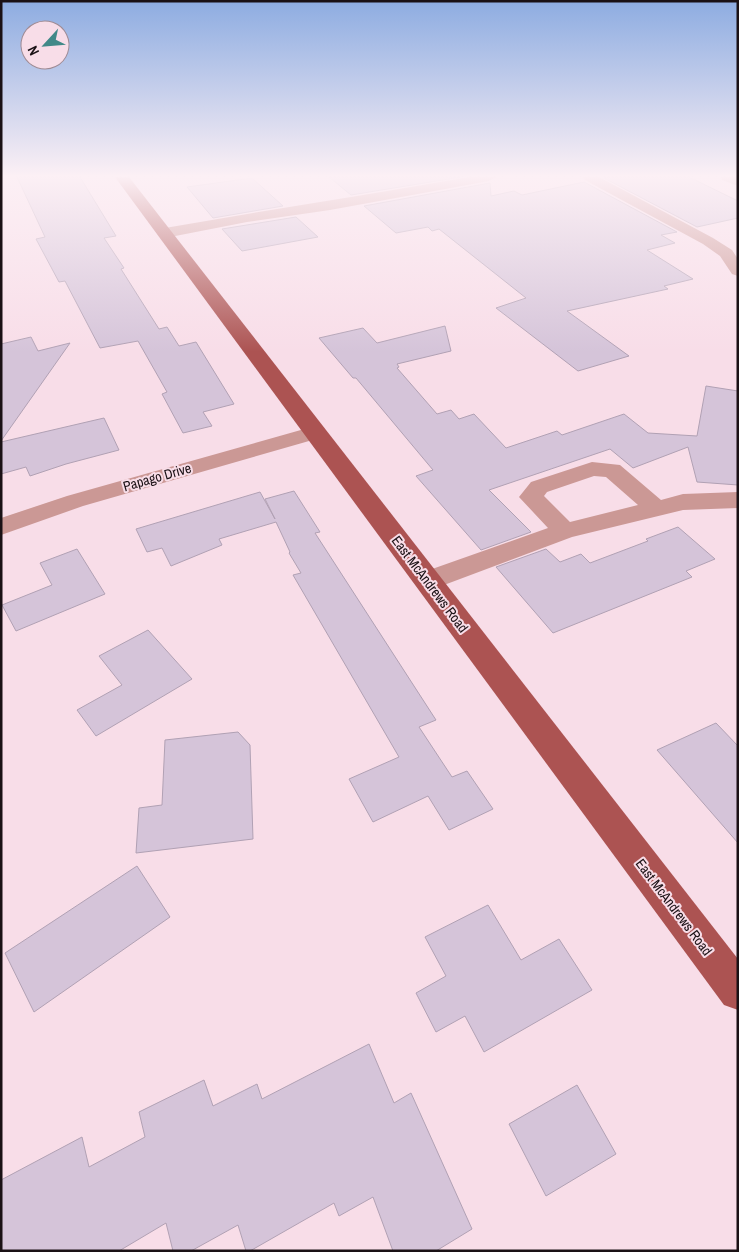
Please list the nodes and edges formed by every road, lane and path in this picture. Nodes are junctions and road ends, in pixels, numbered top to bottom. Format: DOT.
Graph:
graph roads {
  1 [pos="166,235"];
  2 [pos="698,235"];
  3 [pos="738,271"];
  4 [pos="315,432"];
  5 [pos="738,500"];
  6 [pos="657,509"];
  7 [pos="1,527"];
  8 [pos="565,531"];
  9 [pos="427,581"];
  10 [pos="738,991"];
  1 -- 4 [label="main road, East McAndrews Road"];
  2 -- 3 [label="street"];
  4 -- 7 [label="street, Papago Drive"];
  4 -- 9 [label="main road, East McAndrews Road"];
  5 -- 6 [label="street"];
  6 -- 8 [label="street"];
  6 -- 8 [label="street"];
  8 -- 9 [label="street"];
  9 -- 10 [label="main road, East McAndrews Road"];
}
